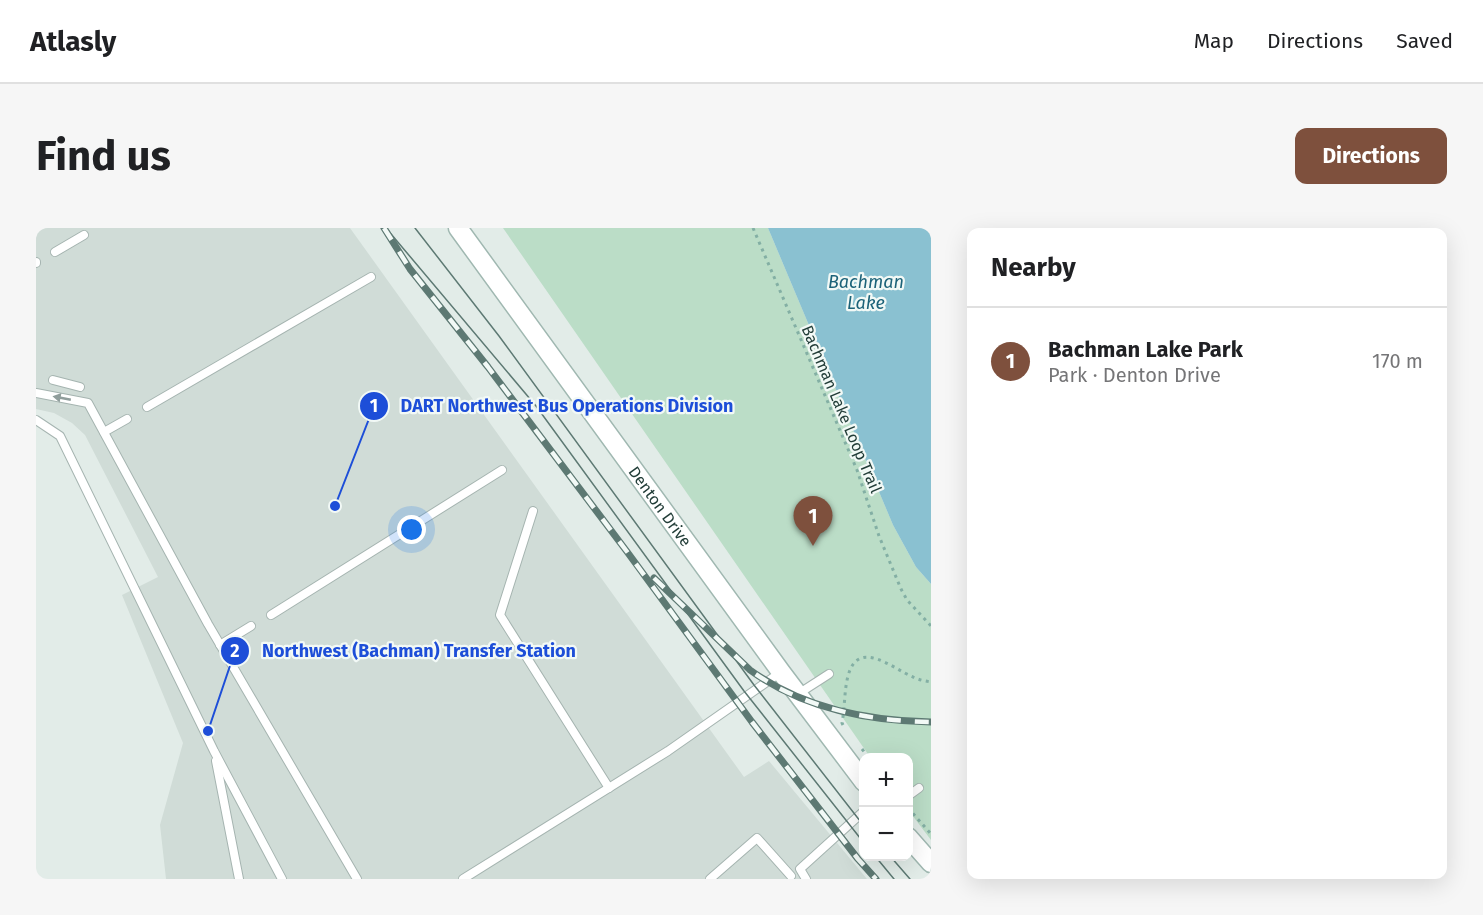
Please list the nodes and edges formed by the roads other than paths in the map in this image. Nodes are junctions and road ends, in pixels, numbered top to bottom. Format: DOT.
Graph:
graph roads {
  1 [pos="458,228"];
  2 [pos="84,235"];
  3 [pos="55,252"];
  4 [pos="371,277"];
  5 [pos="53,380"];
  6 [pos="80,387"];
  7 [pos="36,393"];
  8 [pos="147,407"];
  9 [pos="127,419"];
  10 [pos="36,420"];
  11 [pos="104,432"];
  12 [pos="502,470"];
  13 [pos="533,511"];
  14 [pos="271,615"];
  15 [pos="251,626"];
  16 [pos="220,645"];
  17 [pos="781,672"];
  18 [pos="829,674"];
  19 [pos="798,694"];
  20 [pos="214,750"];
  21 [pos="859,775"];
  22 [pos="609,788"];
  23 [pos="919,788"];
  24 [pos="913,793"];
  25 [pos="859,816"];
  26 [pos="913,842"];
  27 [pos="931,863"];
  28 [pos="800,869"];
  29 [pos="790,878"];
  30 [pos="239,879"];
  31 [pos="282,879"];
  32 [pos="357,879"];
  33 [pos="463,879"];
  34 [pos="710,879"];
  35 [pos="806,879"];
  1 -- 17 [label="main road, Denton Drive"];
  2 -- 3 [label="lane"];
  4 -- 8 [label="lane"];
  5 -- 6 [label="lane"];
  11 -- 7 [label="lane, one-way"];
  9 -- 11 [label="lane"];
  10 -- 20 [label="lane"];
  11 -- 16 [label="lane"];
  12 -- 14 [label="lane"];
  13 -- 22 [label="lane"];
  15 -- 16 [label="lane"];
  16 -- 32 [label="lane"];
  17 -- 19 [label="main road, Denton Drive"];
  17 -- 22 [label="lane"];
  18 -- 19 [label="lane"];
  19 -- 21 [label="main road, Denton Drive"];
  20 -- 30 [label="lane"];
  20 -- 31 [label="lane"];
  22 -- 33 [label="lane"];
  23 -- 24 [label="lane"];
  25 -- 28 [label="lane"];
  26 -- 27 [label="main road"];
  28 -- 29 [label="lane"];
  28 -- 35 [label="lane"];
  29 -- 34 [label="lane"];
}
